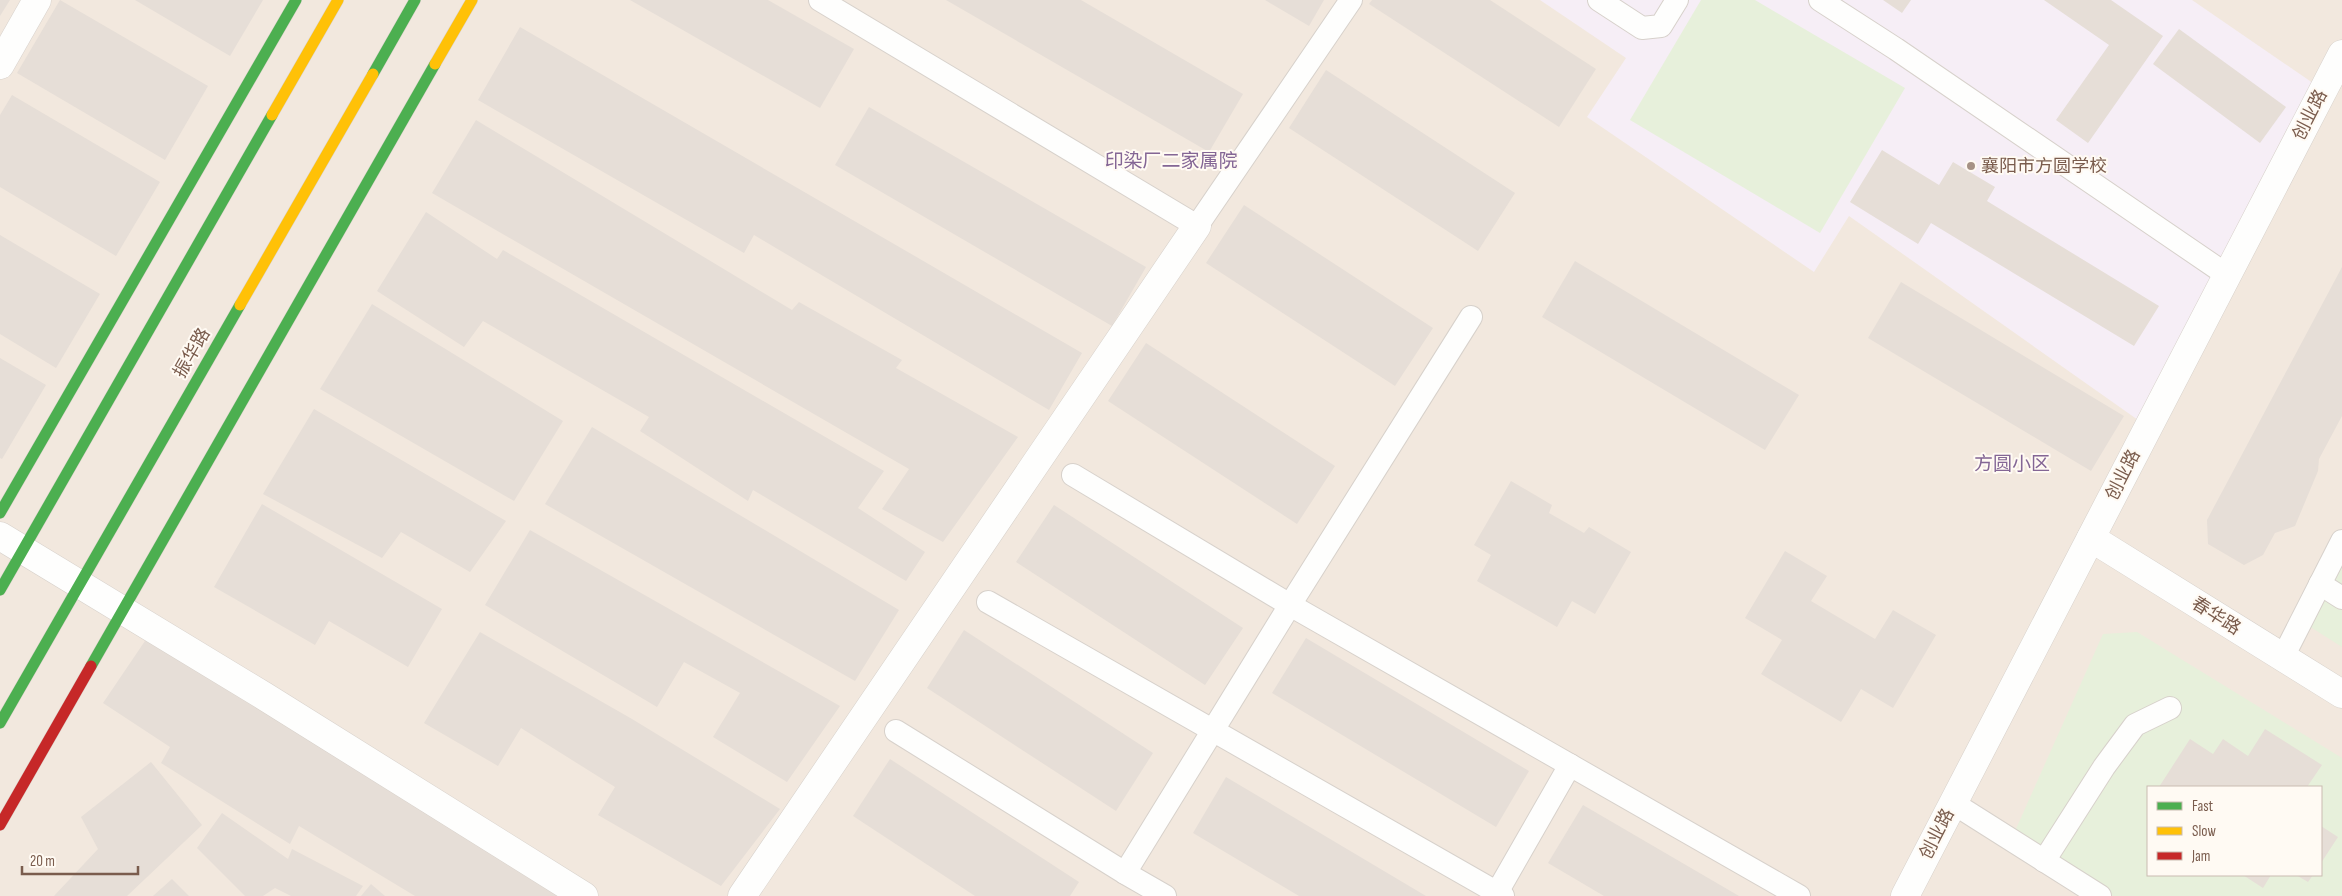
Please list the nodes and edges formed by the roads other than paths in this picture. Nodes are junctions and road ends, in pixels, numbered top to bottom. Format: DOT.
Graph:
graph roads {
  1 [pos="37,0"];
  2 [pos="296,0"];
  3 [pos="338,0"];
  4 [pos="415,0"];
  5 [pos="472,0"];
  6 [pos="820,0"];
  7 [pos="1351,0"];
  8 [pos="1599,0"];
  9 [pos="1677,0"];
  10 [pos="1820,0"];
  11 [pos="2342,54"];
  12 [pos="0,65"];
  13 [pos="1198,226"];
  14 [pos="2227,275"];
  15 [pos="1471,317"];
  16 [pos="1073,475"];
  17 [pos="0,513"];
  18 [pos="0,536"];
  19 [pos="2091,538"];
  20 [pos="2342,541"];
  21 [pos="23,550"];
  22 [pos="79,584"];
  23 [pos="2320,584"];
  24 [pos="0,590"];
  25 [pos="2342,598"];
  26 [pos="988,602"];
  27 [pos="1290,605"];
  28 [pos="122,610"];
  29 [pos="2282,657"];
  30 [pos="2342,694"];
  31 [pos="2170,708"];
  32 [pos="0,723"];
  33 [pos="896,731"];
  34 [pos="1213,731"];
  35 [pos="1570,765"];
  36 [pos="1953,803"];
  37 [pos="0,825"];
  38 [pos="2044,861"];
  39 [pos="1125,873"];
  40 [pos="1498,895"];
  41 [pos="584,896"];
  42 [pos="742,896"];
  43 [pos="1165,896"];
  44 [pos="1800,896"];
  45 [pos="1905,896"];
  46 [pos="2100,896"];
  1 -- 12 [label="street"];
  2 -- 17 [label="street"];
  3 -- 21 [label="street"];
  4 -- 22 [label="street, 振华路"];
  5 -- 28 [label="street"];
  6 -- 13 [label="lane"];
  7 -- 13 [label="lane"];
  8 -- 9 [label="lane"];
  10 -- 14 [label="lane"];
  11 -- 14 [label="street, 创业路"];
  13 -- 42 [label="street"];
  14 -- 19 [label="street, 创业路"];
  15 -- 27 [label="lane"];
  16 -- 27 [label="lane"];
  18 -- 21 [label="street"];
  19 -- 29 [label="street, 春华路"];
  19 -- 36 [label="street, 创业路"];
  20 -- 23 [label="lane"];
  21 -- 22 [label="street"];
  21 -- 24 [label="street"];
  22 -- 28 [label="street"];
  22 -- 32 [label="street, 振华路"];
  23 -- 25 [label="lane"];
  23 -- 29 [label="lane"];
  26 -- 34 [label="lane"];
  27 -- 34 [label="lane"];
  27 -- 35 [label="lane"];
  28 -- 37 [label="street"];
  28 -- 41 [label="street"];
  29 -- 30 [label="street, 春华路"];
  31 -- 38 [label="lane"];
  33 -- 39 [label="lane"];
  34 -- 39 [label="lane"];
  34 -- 40 [label="lane"];
  35 -- 40 [label="lane"];
  35 -- 44 [label="lane"];
  36 -- 38 [label="lane"];
  36 -- 45 [label="street, 创业路"];
  38 -- 46 [label="lane"];
  39 -- 43 [label="lane"];
}
